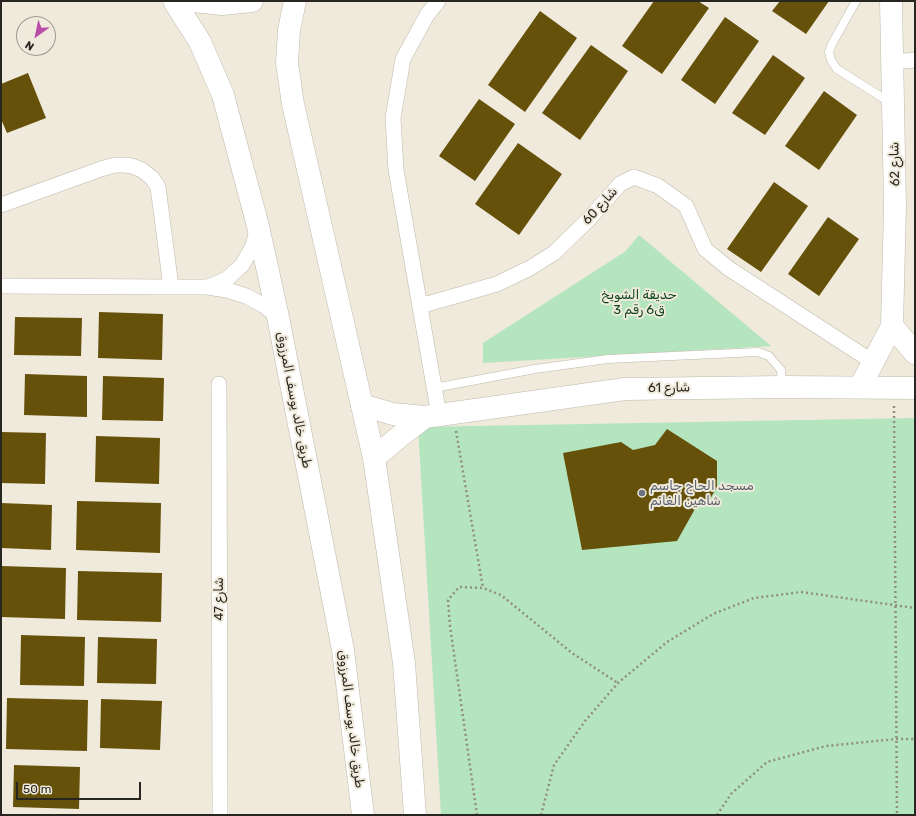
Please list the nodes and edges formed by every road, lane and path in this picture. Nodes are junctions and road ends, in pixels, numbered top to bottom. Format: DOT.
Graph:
graph roads {
  1 [pos="174,1"];
  2 [pos="194,1"];
  3 [pos="252,1"];
  4 [pos="295,1"];
  5 [pos="438,1"];
  6 [pos="856,1"];
  7 [pos="891,1"];
  8 [pos="915,60"];
  9 [pos="893,62"];
  10 [pos="894,105"];
  11 [pos="1,205"];
  12 [pos="258,226"];
  13 [pos="1,286"];
  14 [pos="171,287"];
  15 [pos="207,288"];
  16 [pos="420,306"];
  17 [pos="278,317"];
  18 [pos="892,326"];
  19 [pos="915,352"];
  20 [pos="874,362"];
  21 [pos="219,384"];
  22 [pos="782,387"];
  23 [pos="860,387"];
  24 [pos="434,388"];
  25 [pos="893,388"];
  26 [pos="915,388"];
  27 [pos="362,405"];
  28 [pos="439,415"];
  29 [pos="374,458"];
  30 [pos="483,588"];
  31 [pos="896,605"];
  32 [pos="915,608"];
  33 [pos="618,683"];
  34 [pos="897,739"];
  35 [pos="915,739"];
  36 [pos="220,815"];
  37 [pos="363,815"];
  38 [pos="415,815"];
  39 [pos="477,815"];
  40 [pos="541,815"];
  41 [pos="717,815"];
  42 [pos="897,815"];
  1 -- 12 [label="main road, طريق خالد يوسف المرزوق"];
  2 -- 3 [label="main road"];
  4 -- 27 [label="main road"];
  5 -- 16 [label="street"];
  6 -- 10 [label="lane"];
  7 -- 9 [label="main road, شارع 62"];
  8 -- 9 [label="street"];
  9 -- 10 [label="main road, شارع 62"];
  10 -- 18 [label="main road, شارع 62"];
  11 -- 14 [label="street"];
  12 -- 15 [label="street"];
  12 -- 17 [label="main road, طريق خالد يوسف المرزوق"];
  13 -- 14 [label="street"];
  14 -- 15 [label="street"];
  15 -- 17 [label="street"];
  16 -- 20 [label="street, شارع 60"];
  16 -- 24 [label="street"];
  17 -- 37 [label="main road, طريق خالد يوسف المرزوق"];
  18 -- 19 [label="main road"];
  18 -- 20 [label="main road, شارع 62"];
  20 -- 23 [label="main road, شارع 62"];
  21 -- 36 [label="street, شارع 47"];
  22 -- 23 [label="main road, شارع 61"];
  22 -- 24 [label="lane"];
  22 -- 28 [label="main road, شارع 61"];
  23 -- 25 [label="main road, شارع 61"];
  24 -- 28 [label="street"];
  25 -- 26 [label="main road, شارع 61"];
  25 -- 31 [label="path"];
  27 -- 28 [label="main road, شارع 61"];
  27 -- 29 [label="main road"];
  28 -- 29 [label="main road, شارع 61"];
  28 -- 30 [label="path"];
  29 -- 38 [label="main road"];
  30 -- 33 [label="path"];
  30 -- 39 [label="path"];
  31 -- 32 [label="path"];
  31 -- 33 [label="path"];
  31 -- 34 [label="path"];
  33 -- 40 [label="path"];
  34 -- 35 [label="path"];
  34 -- 41 [label="path"];
  34 -- 42 [label="path"];
}
